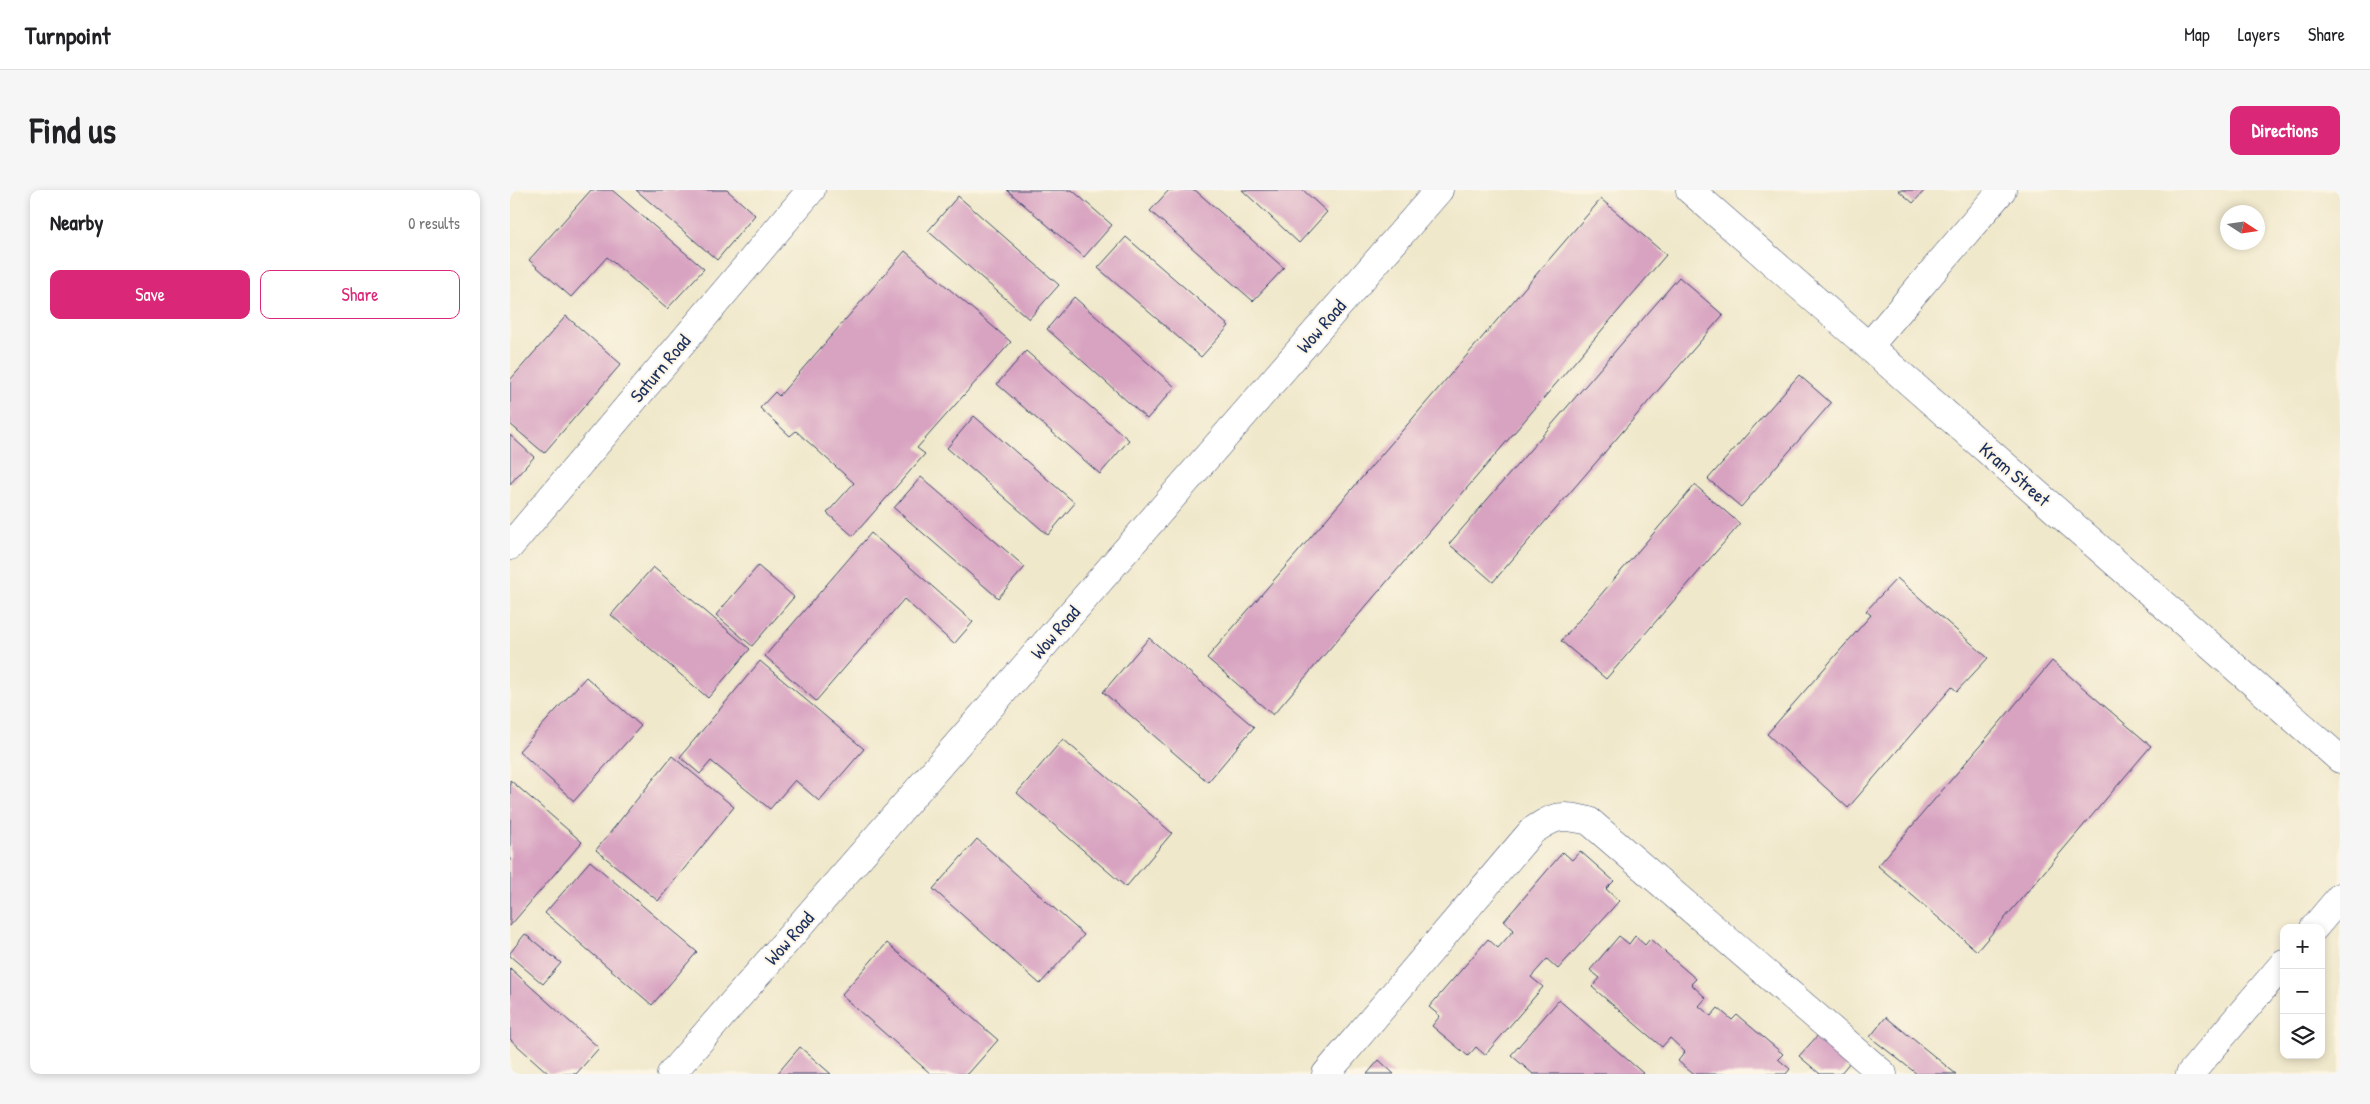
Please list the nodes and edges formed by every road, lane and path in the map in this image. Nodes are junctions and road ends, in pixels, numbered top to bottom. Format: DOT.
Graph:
graph roads {
  1 [pos="811,190"];
  2 [pos="1439,190"];
  3 [pos="1690,190"];
  4 [pos="2002,190"];
  5 [pos="1869,346"];
  6 [pos="510,546"];
  7 [pos="2340,759"];
  8 [pos="2340,897"];
  9 [pos="2317,924"];
  10 [pos="2280,968"];
  11 [pos="671,1074"];
  12 [pos="1326,1074"];
  13 [pos="1883,1074"];
  14 [pos="2190,1074"];
  1 -- 6 [label="street, Saturn Road"];
  2 -- 11 [label="street, Wow Road"];
  3 -- 5 [label="street, Kram Street"];
  4 -- 5 [label="street"];
  5 -- 7 [label="street, Kram Street"];
  8 -- 9 [label="street"];
  10 -- 14 [label="street"];
  12 -- 13 [label="street"];
}
